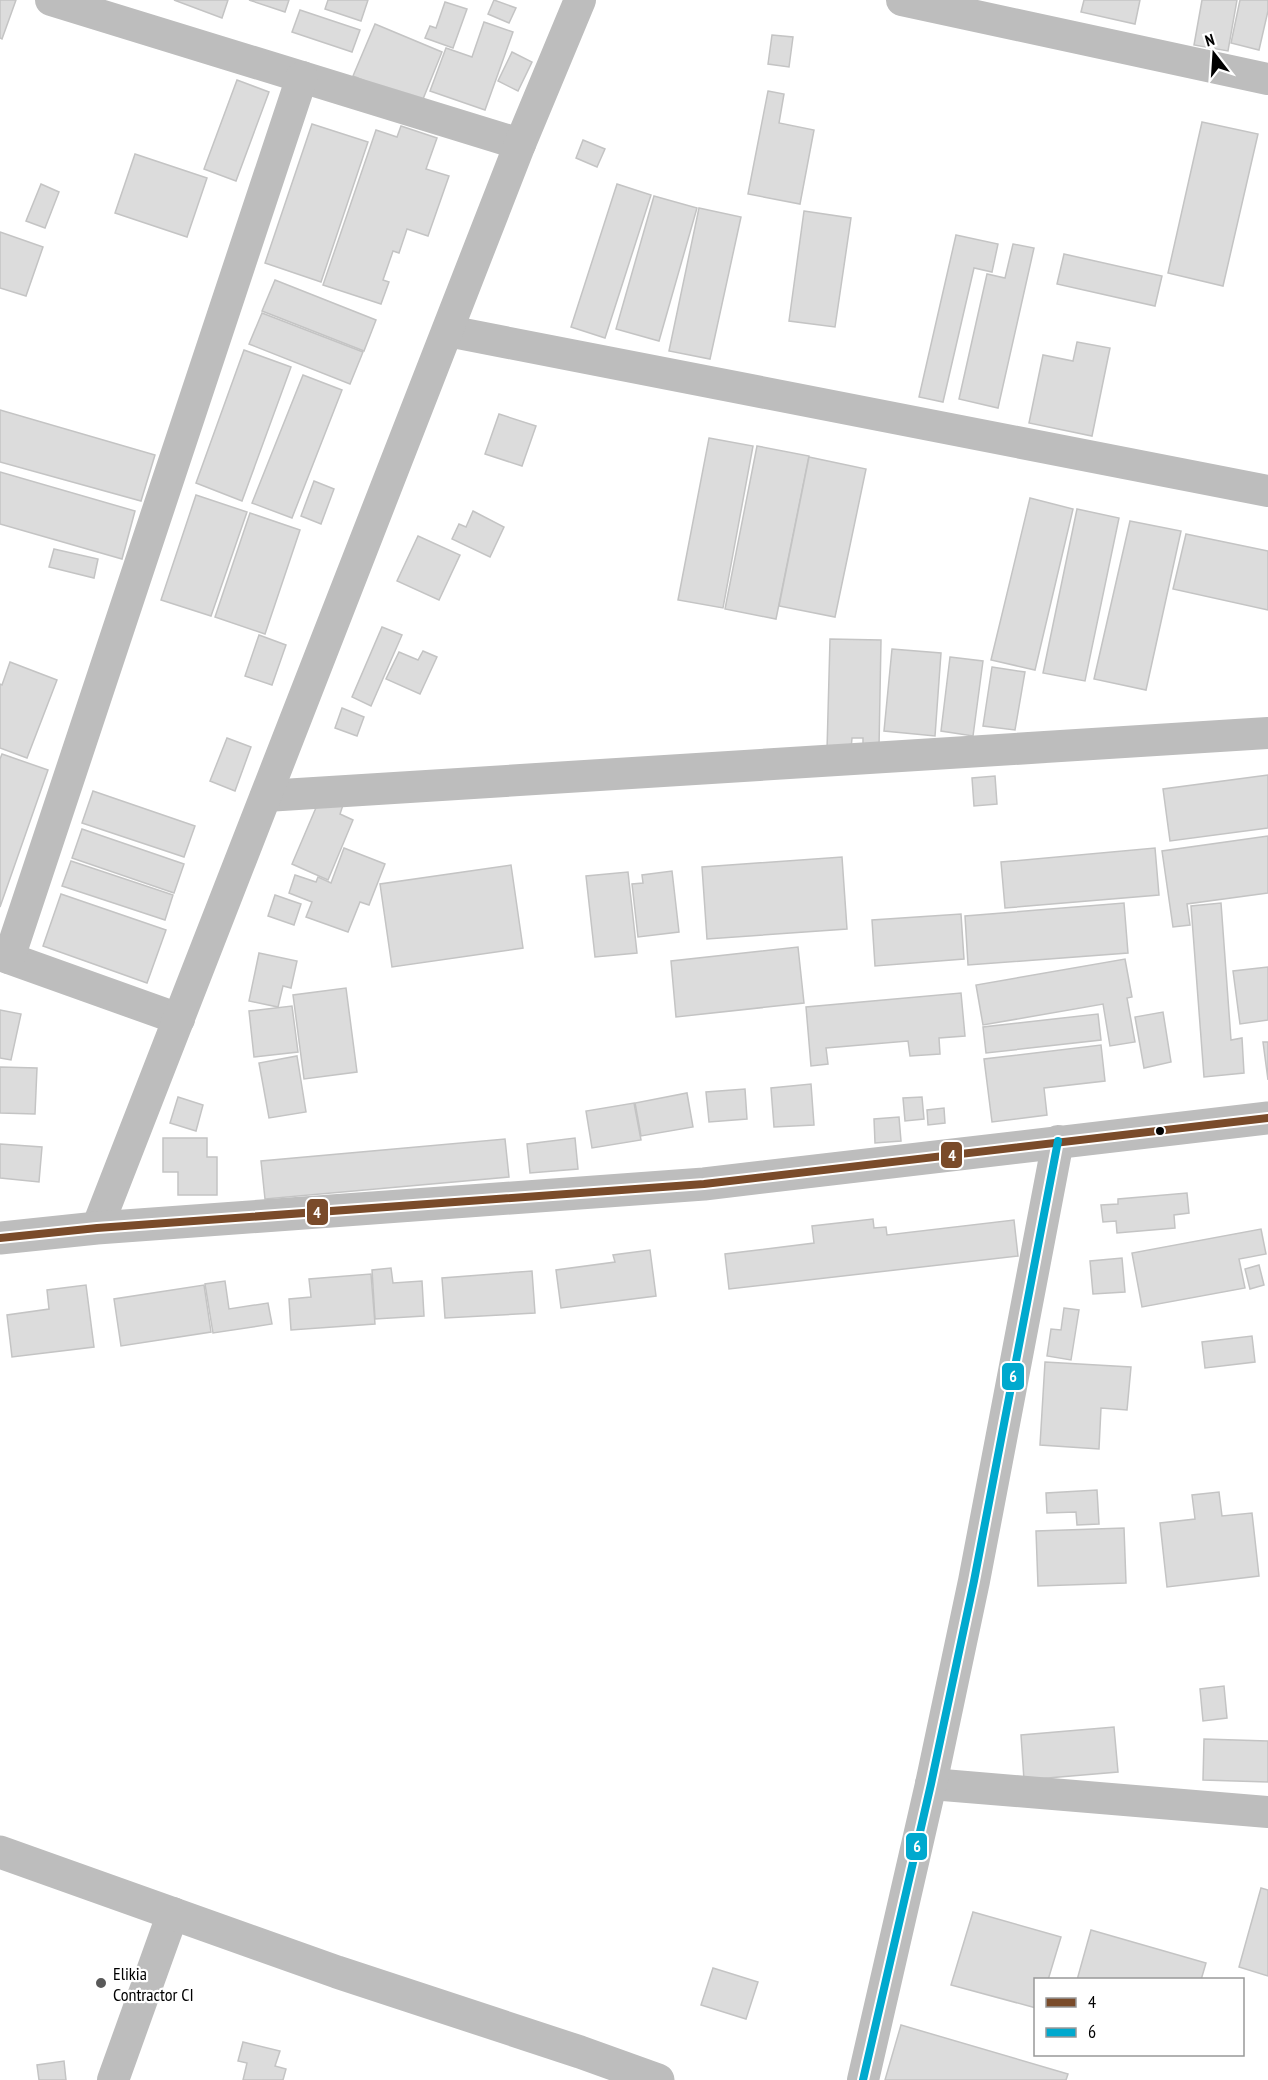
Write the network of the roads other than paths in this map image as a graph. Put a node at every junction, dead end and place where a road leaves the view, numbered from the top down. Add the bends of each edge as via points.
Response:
1 (51, 0) edge
2 (579, 0) edge
3 (902, 0) edge
4 (948, 5) edge
5 (302, 77) junction
6 (1268, 79) edge
7 (520, 144) junction
8 (448, 331) junction
9 (1268, 491) edge
10 (1268, 733) edge
11 (266, 796) junction
12 (5, 957) edge
13 (178, 1019) junction
14 (1268, 1118) edge
15 (1058, 1141) junction
16 (98, 1228) junction
17 (0, 1238) edge
18 (931, 1784) junction
19 (1268, 1812) edge
20 (0, 1852) edge
21 (173, 1913) junction
22 (113, 2080) edge
23 (658, 2080) edge
24 (863, 2080) edge

1 - 5 street
2 - 7 street
3 - 4 street
4 - 6 street
5 - 7 street
5 - 12 street
7 - 8 street
8 - 9 street
8 - 11 street
10 - 11 street
11 - 13 street
12 - 13 street
13 - 16 street
14 - 15 street
15 - 16 street via 704,1184
15 - 18 street
16 - 17 street
18 - 19 street
18 - 24 street
20 - 21 street
21 - 22 street
21 - 23 street

